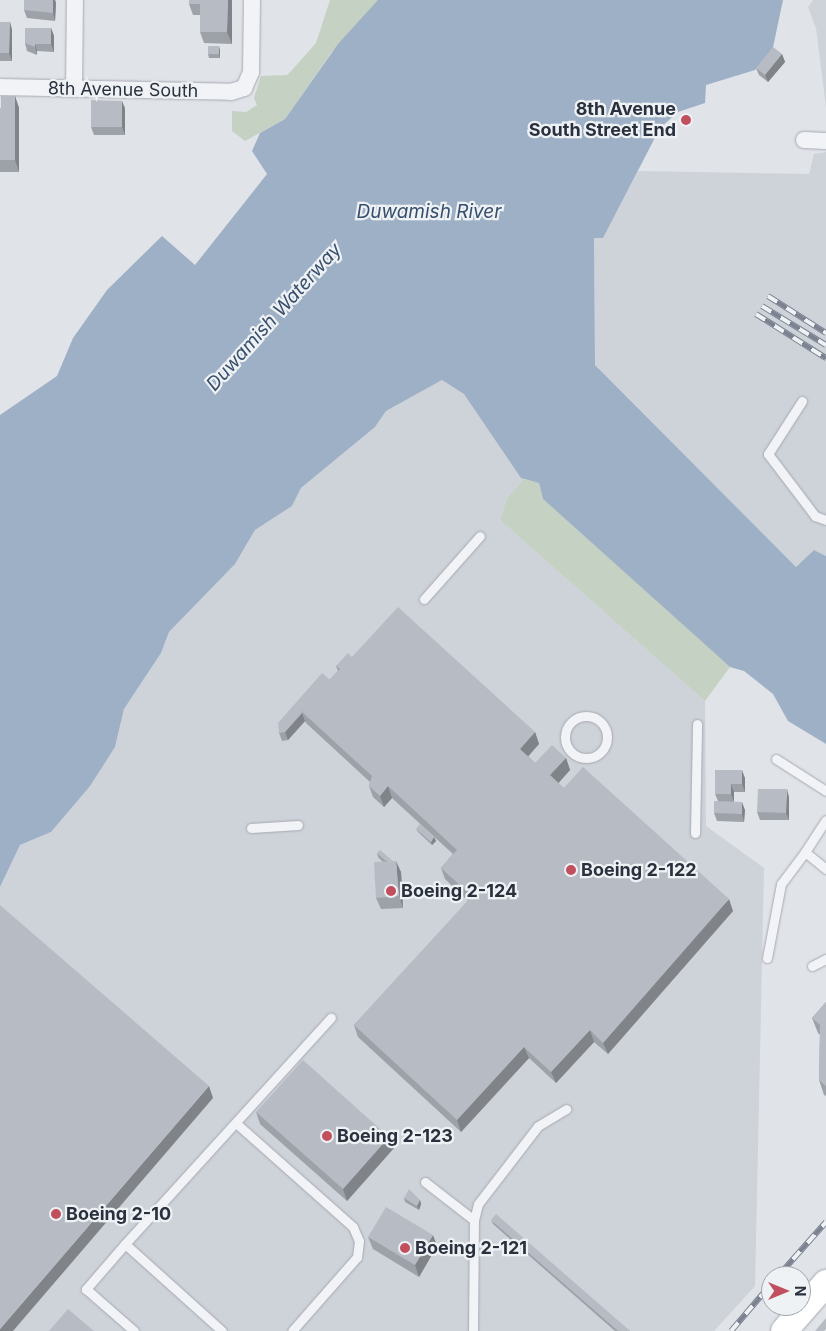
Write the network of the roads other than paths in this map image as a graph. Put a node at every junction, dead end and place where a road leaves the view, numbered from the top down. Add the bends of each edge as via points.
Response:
1 (75, 0) edge
2 (252, 0) edge
3 (0, 87) edge
4 (74, 89) junction
5 (804, 140) dead end
6 (826, 141) edge
7 (802, 401) dead end
8 (826, 520) edge
9 (480, 536) dead end
10 (424, 599) dead end
11 (697, 724) dead end
12 (571, 752) joint
13 (776, 759) dead end
14 (826, 791) edge
15 (826, 820) edge
16 (298, 825) dead end
17 (251, 828) dead end
18 (695, 833) dead end
19 (805, 852) junction
20 (826, 868) edge
21 (767, 958) dead end
22 (826, 959) edge
23 (812, 966) dead end
24 (332, 1018) dead end
25 (566, 1109) dead end
26 (237, 1124) junction
27 (425, 1182) dead end
28 (474, 1220) junction
29 (125, 1244) junction
30 (826, 1284) edge
31 (134, 1331) edge
32 (222, 1331) edge
33 (292, 1331) edge
34 (473, 1331) edge
35 (784, 1331) edge

1 - 4 street
2 - 4 street, 8th Avenue South via 251,72 244,88 231,92
3 - 4 street, 8th Avenue South
5 - 6 street
7 - 8 lane via 768,454 815,516
9 - 10 lane
11 - 18 lane
12 - 12 lane via 584,758 602,750 605,730 597,719 584,716 571,722 565,740
13 - 14 lane
15 - 19 lane
16 - 17 lane
19 - 20 lane
19 - 21 lane via 781,884
22 - 23 lane
24 - 26 lane
25 - 28 lane via 538,1126 478,1204
26 - 29 lane
26 - 33 lane via 353,1227 360,1241 357,1257
27 - 28 lane
28 - 34 lane
29 - 31 lane via 86,1290
29 - 32 lane
30 - 35 main road

